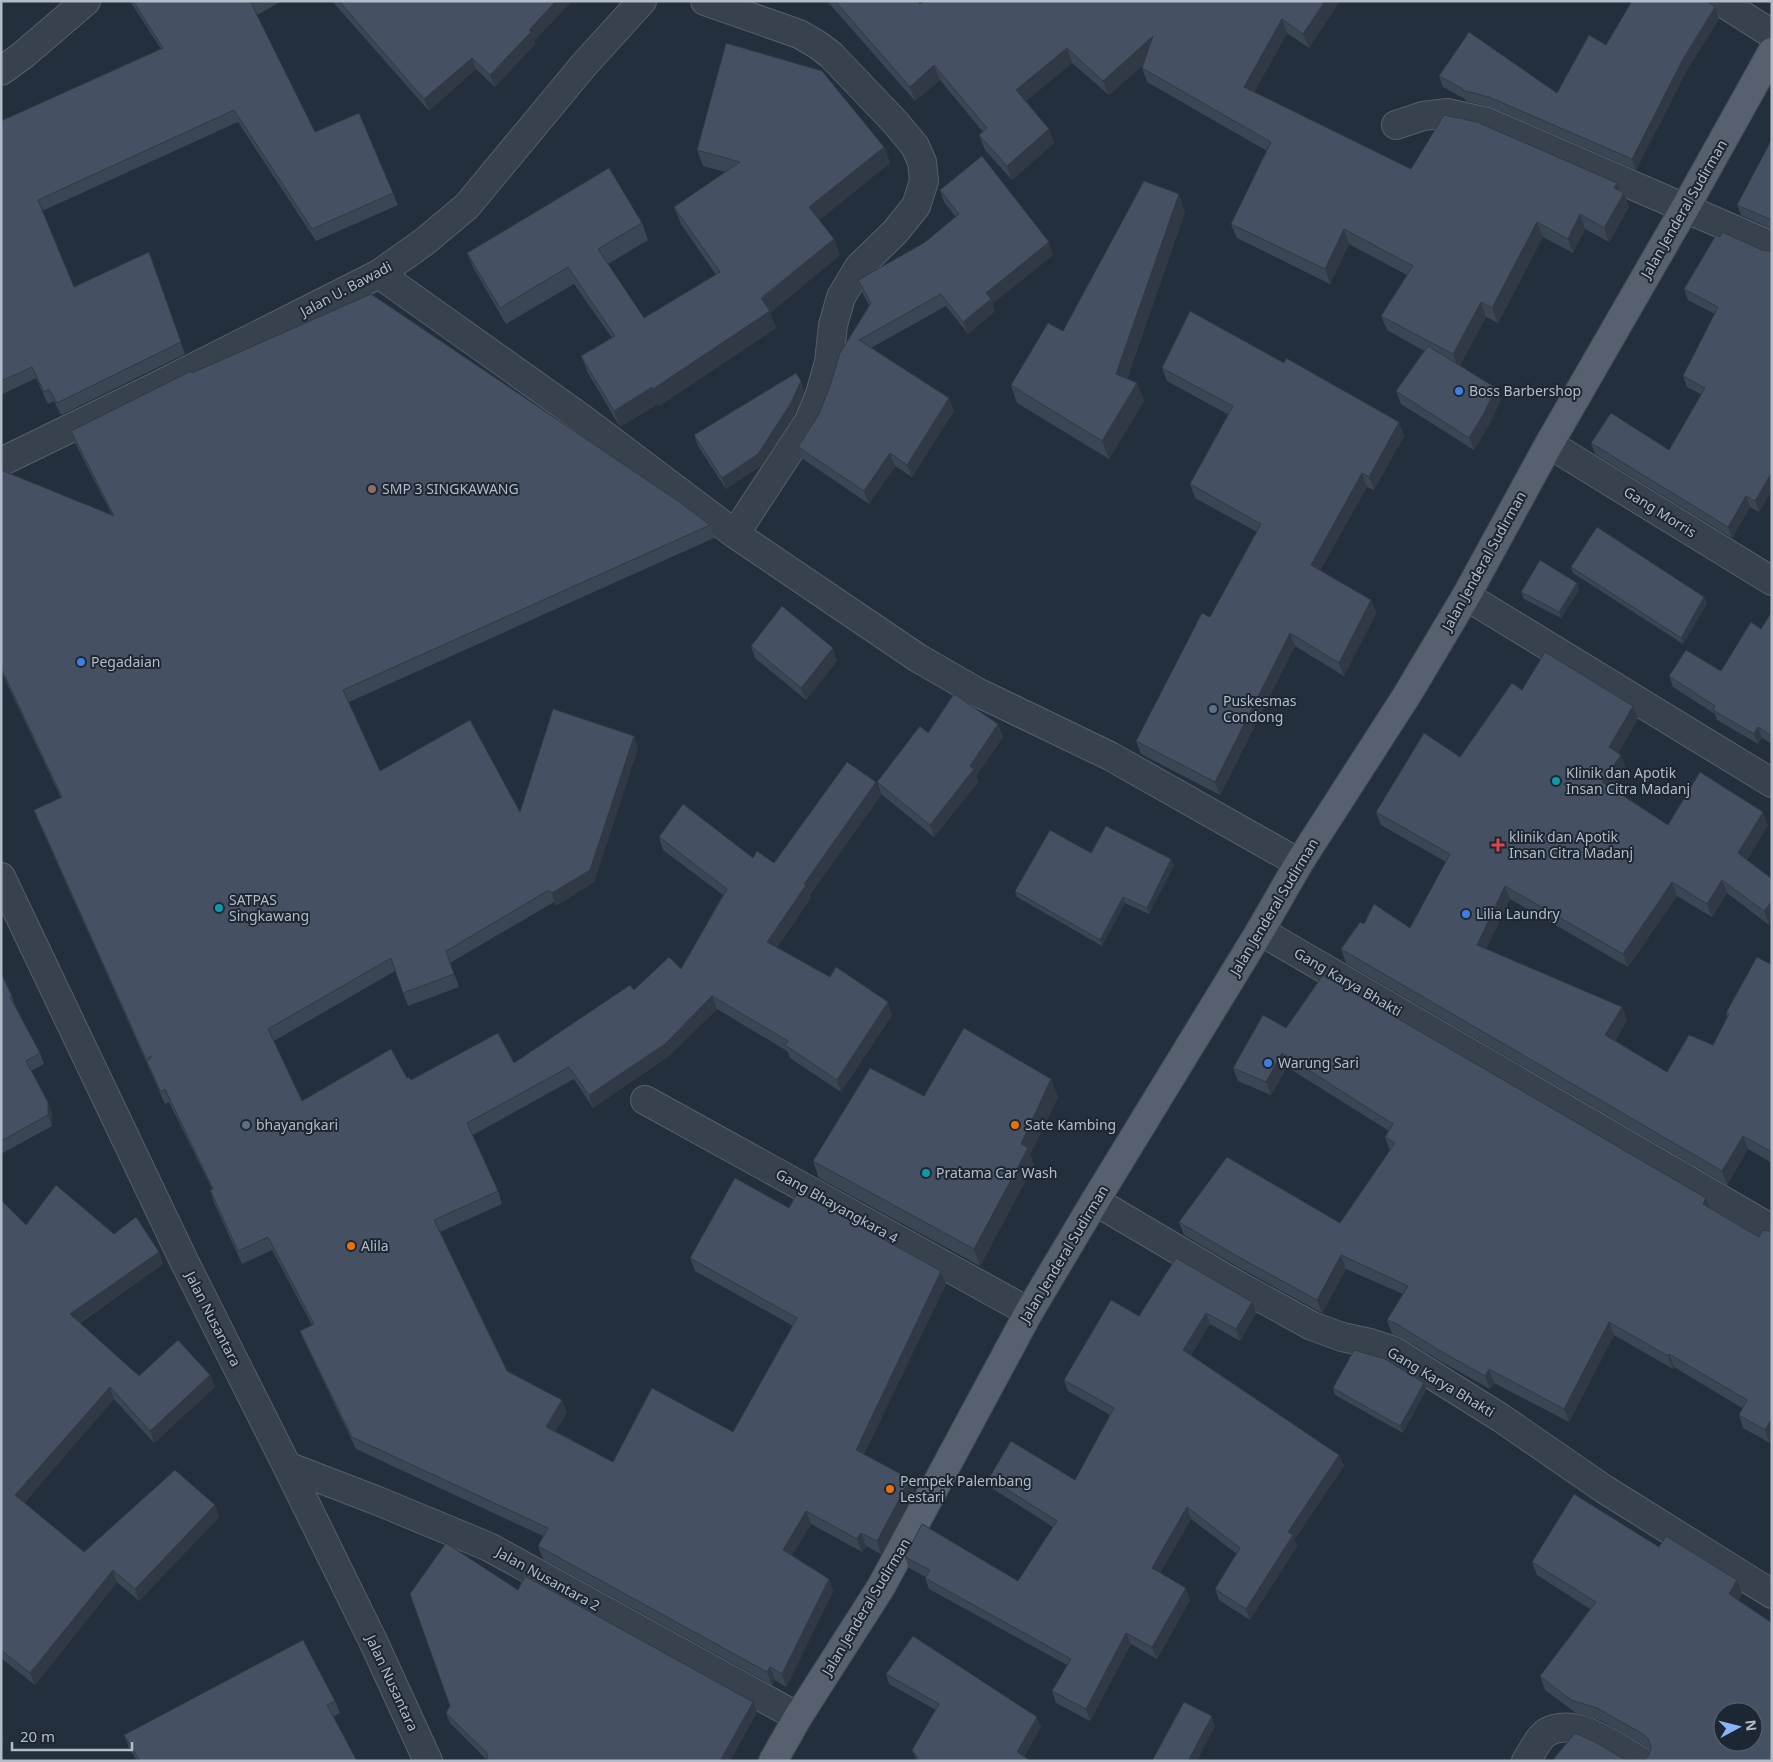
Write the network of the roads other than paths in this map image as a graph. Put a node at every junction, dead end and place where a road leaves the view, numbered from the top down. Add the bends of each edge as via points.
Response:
1 (86, 1) edge
2 (642, 1) edge
3 (705, 1) edge
4 (1720, 1) edge
5 (1772, 34) edge
6 (1772, 52) edge
7 (1, 71) edge
8 (1396, 125) dead end
9 (1685, 208) junction
10 (1772, 246) edge
11 (379, 274) junction
12 (1549, 444) junction
13 (1, 462) edge
14 (735, 534) junction
15 (1772, 581) edge
16 (1466, 596) junction
17 (1772, 783) edge
18 (1299, 863) junction
19 (1, 877) edge
20 (1260, 931) junction
21 (645, 1100) dead end
22 (1095, 1201) junction
23 (1772, 1229) edge
24 (1029, 1312) junction
25 (287, 1466) junction
26 (1772, 1594) edge
27 (798, 1717) junction
28 (428, 1761) edge
29 (773, 1761) edge
30 (1526, 1761) edge
31 (1640, 1761) edge

1 - 7 street
2 - 11 street, Jalan U. Bawadi via 582,66 467,206
3 - 14 street via 798,34 831,55 915,146 922,162 924,181 916,206 859,267 841,298 833,325 829,362 809,421
4 - 5 street
6 - 9 main road, Jalan Jenderal Sudirman
8 - 9 street via 1423,116 1447,113 1487,122
9 - 10 street
9 - 12 main road, Jalan Jenderal Sudirman
11 - 13 street, Jalan U. Bawadi
11 - 14 street via 580,417
12 - 15 street, Gang Morris
12 - 16 main road, Jalan Jenderal Sudirman
14 - 18 street via 977,692 1110,756
16 - 17 street
16 - 18 main road, Jalan Jenderal Sudirman
18 - 20 main road, Jalan Jenderal Sudirman
19 - 25 street, Jalan Nusantara via 184,1261
20 - 22 main road, Jalan Jenderal Sudirman
20 - 23 street, Gang Karya Bhakti
21 - 24 street, Gang Bhayangkara 4
22 - 24 main road, Jalan Jenderal Sudirman
22 - 26 street, Gang Karya Bhakti via 1312,1326 1394,1351 1501,1418 1604,1489
24 - 27 main road, Jalan Jenderal Sudirman via 881,1587
25 - 27 street, Jalan Nusantara 2 via 489,1547
25 - 28 street, Jalan Nusantara
27 - 29 main road, Jalan Jenderal Sudirman
30 - 31 street via 1546,1733 1561,1727 1584,1730

